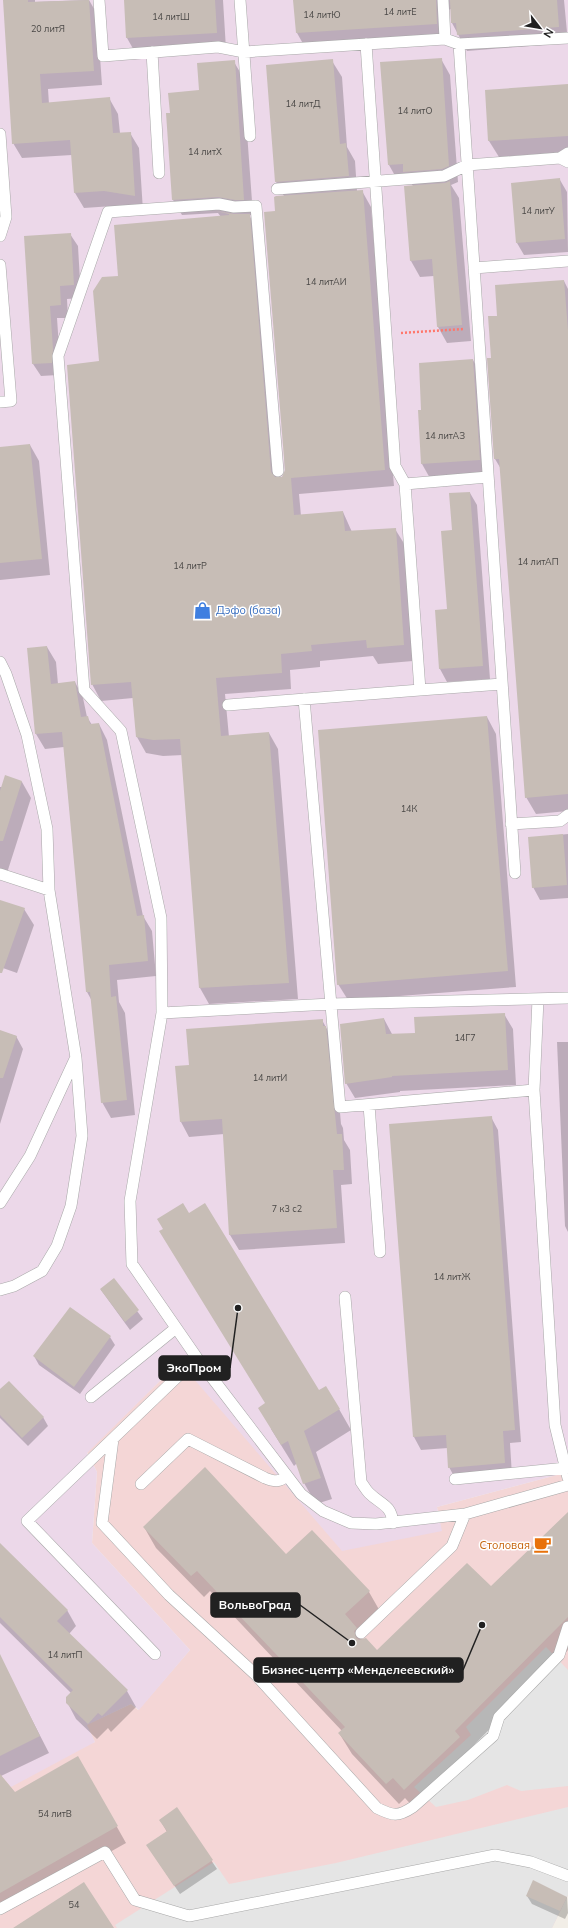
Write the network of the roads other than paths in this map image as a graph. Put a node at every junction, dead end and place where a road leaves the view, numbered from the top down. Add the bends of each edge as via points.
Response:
1 (99, 0) edge
2 (240, 0) edge
3 (443, 0) edge
4 (568, 38) edge
5 (445, 40) junction
6 (366, 44) junction
7 (459, 44) junction
8 (152, 52) junction
9 (244, 52) junction
10 (0, 134) edge
11 (250, 136) dead end
12 (565, 158) edge
13 (467, 165) junction
14 (159, 173) dead end
15 (375, 182) junction
16 (278, 190) dead end
17 (0, 236) edge
18 (568, 261) edge
19 (0, 265) edge
20 (474, 268) junction
21 (0, 402) edge
22 (278, 471) dead end
23 (488, 477) junction
24 (404, 484) junction
25 (0, 662) edge
26 (502, 684) junction
27 (420, 690) junction
28 (304, 699) junction
29 (228, 705) dead end
30 (568, 815) edge
31 (511, 824) junction
32 (0, 874) edge
33 (515, 874) dead end
34 (49, 890) junction
35 (568, 998) edge
36 (538, 999) junction
37 (331, 1004) junction
38 (162, 1013) junction
39 (76, 1058) junction
40 (534, 1090) junction
41 (369, 1105) junction
42 (0, 1203) edge
43 (380, 1252) dead end
44 (0, 1290) edge
45 (345, 1297) dead end
46 (176, 1328) junction
47 (196, 1358) junction
48 (91, 1397) dead end
49 (113, 1439) junction
50 (567, 1473) edge
51 (287, 1476) junction
52 (455, 1479) dead end
53 (141, 1484) dead end
54 (568, 1486) edge
55 (465, 1514) junction
56 (394, 1523) junction
57 (568, 1627) edge
58 (361, 1633) dead end
59 (155, 1654) dead end
60 (568, 1876) edge
61 (0, 1909) edge

1 - 8 lane via 103,56
2 - 9 lane
3 - 5 lane
4 - 7 lane
5 - 6 lane
5 - 7 lane
6 - 9 lane
6 - 15 lane
7 - 13 lane
8 - 9 lane via 218,47
8 - 14 lane
9 - 11 lane
10 - 17 lane via 6,217
12 - 13 lane
13 - 15 lane via 444,176
13 - 20 lane
15 - 16 lane
15 - 24 lane via 395,466
18 - 20 lane
19 - 21 lane via 11,401
20 - 23 lane
22 - 38 lane via 256,206 234,207 219,204 108,212 58,356 84,690 121,731 160,918
23 - 24 lane
23 - 26 lane
24 - 27 lane
25 - 34 lane via 27,735 46,829
26 - 27 lane
26 - 31 lane
27 - 28 lane
28 - 29 lane
28 - 37 lane
30 - 31 lane via 560,821
31 - 33 lane
32 - 34 lane
34 - 39 lane
35 - 36 lane
36 - 37 lane
36 - 40 lane
37 - 38 lane
37 - 41 lane via 340,1107
38 - 46 lane via 130,1201 132,1264
39 - 42 lane via 30,1156
39 - 44 lane via 82,1136 71,1206 57,1246 42,1271 14,1286
40 - 41 lane
40 - 50 lane via 555,1425
41 - 43 lane
45 - 56 lane via 361,1482 369,1493 387,1506
46 - 47 lane
46 - 48 lane
47 - 49 lane
47 - 51 lane
49 - 57 lane via 102,1523 169,1595 256,1674 377,1808 390,1814 402,1814 413,1807 493,1736 499,1716 559,1655
49 - 59 lane via 26,1521
50 - 52 lane
51 - 53 lane via 280,1481 273,1481 188,1439
51 - 56 lane via 301,1494 323,1512 351,1523
54 - 55 lane
55 - 56 lane
55 - 58 lane via 452,1546
60 - 61 lane via 531,1862 495,1855 189,1916 135,1900 105,1852

